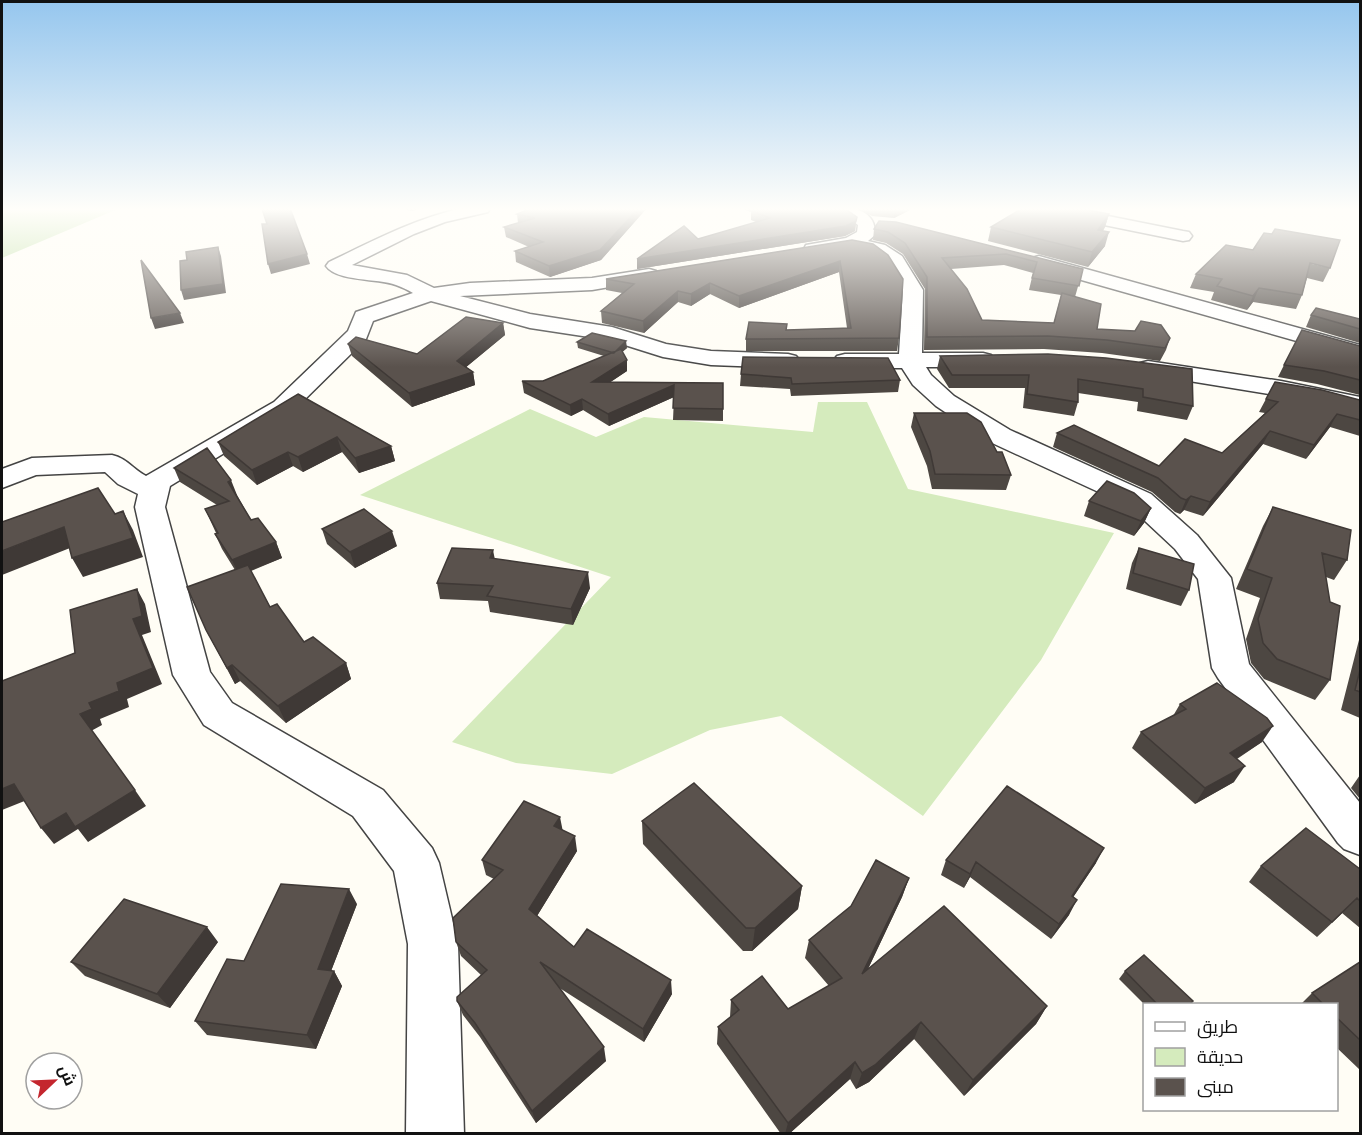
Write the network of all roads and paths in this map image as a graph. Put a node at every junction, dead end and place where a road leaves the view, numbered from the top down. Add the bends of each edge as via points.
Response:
1 (346, 261) edge
2 (896, 261) edge
3 (1036, 261) edge
4 (672, 272) edge
5 (431, 294) junction
6 (1360, 352) edge
7 (1000, 360) edge
8 (804, 361) edge
9 (827, 361) edge
10 (910, 361) junction
11 (1124, 365) edge
12 (1360, 405) edge
13 (2, 479) edge
14 (153, 490) junction
15 (1360, 835) edge
16 (435, 1134) edge

1 - 5 street via 336,266 400,279
2 - 10 street via 913,290
3 - 6 street
4 - 5 street via 592,284
5 - 8 street via 530,321 612,334 663,350 711,358
5 - 14 street via 364,317 358,334 283,407 156,482
7 - 10 street
9 - 10 street
10 - 15 street via 922,380 1000,436 1140,500 1186,542 1214,578 1231,668
11 - 12 street via 1235,380
13 - 14 street via 32,467 112,463 128,478
14 - 16 street via 150,507 192,675 218,714 368,803 416,863 433,944

